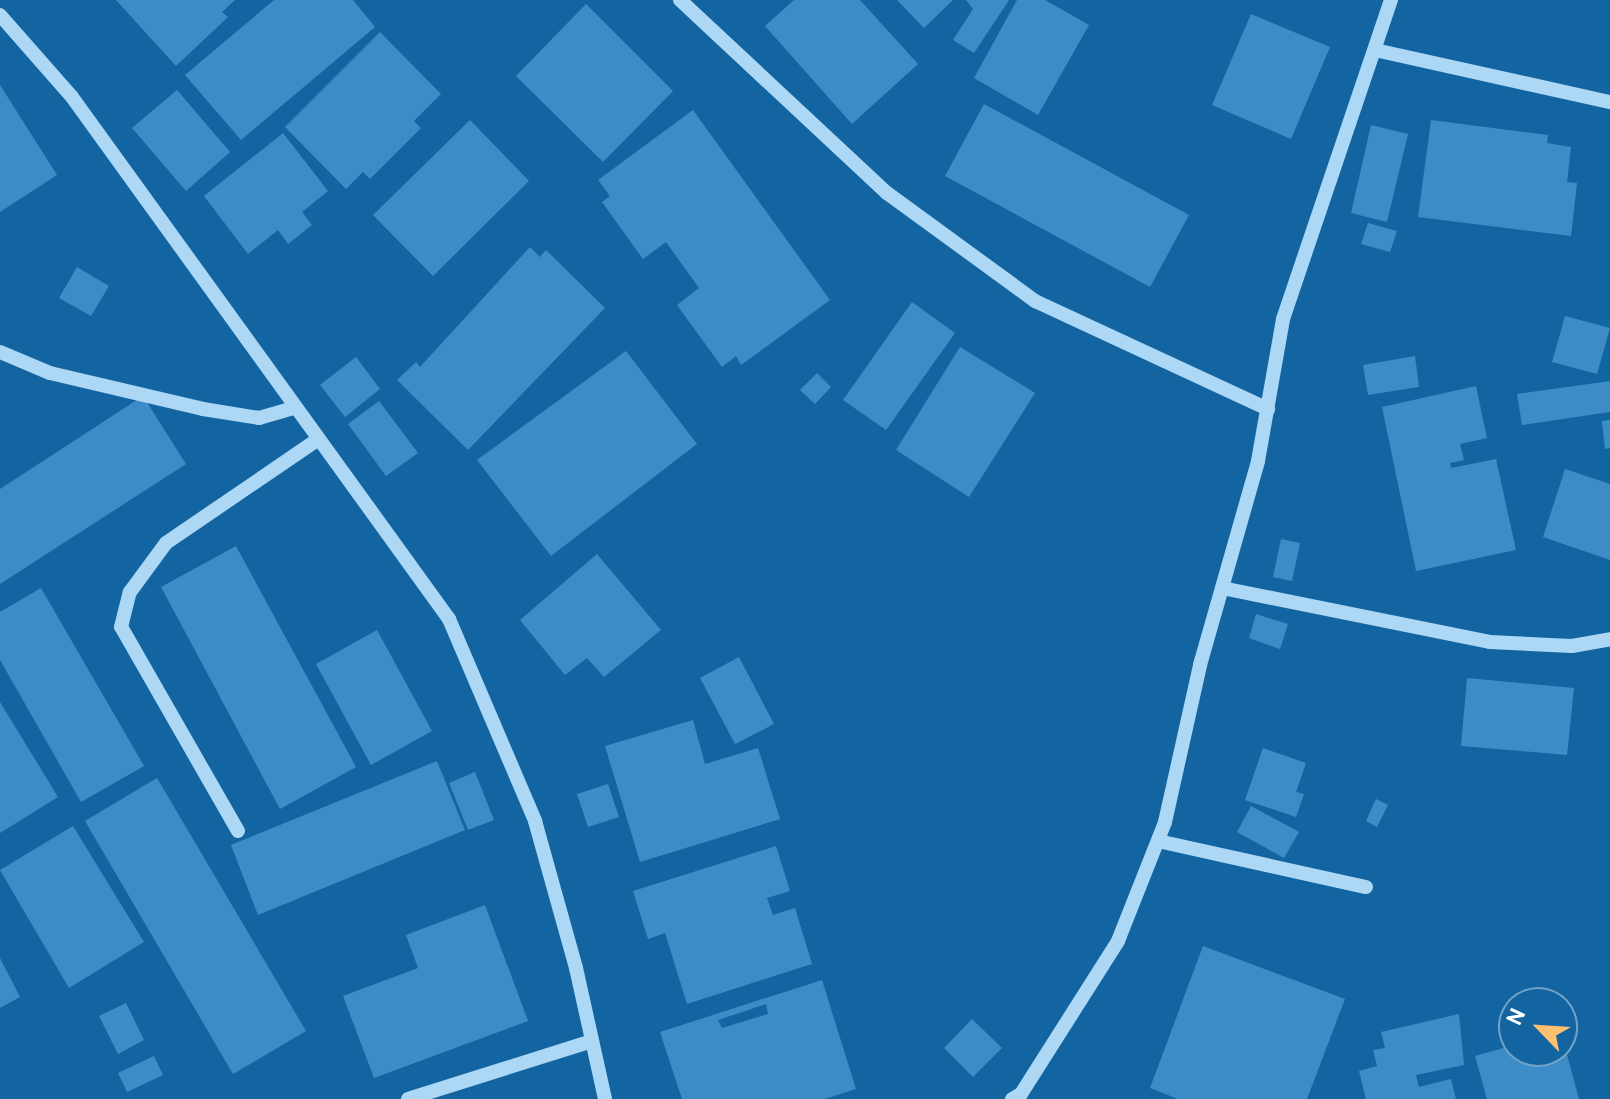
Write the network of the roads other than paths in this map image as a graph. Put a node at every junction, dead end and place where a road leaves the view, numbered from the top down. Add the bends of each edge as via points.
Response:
1 (680, 0) edge
2 (1391, 0) edge
3 (0, 15) edge
4 (1375, 50) junction
5 (1610, 102) edge
6 (0, 352) edge
7 (293, 408) junction
8 (1268, 409) junction
9 (317, 440) junction
10 (1222, 588) junction
11 (1610, 639) edge
12 (238, 831) dead end
13 (1158, 841) junction
14 (1366, 887) dead end
15 (592, 1041) junction
16 (408, 1099) edge
17 (605, 1099) edge
18 (1012, 1099) edge

1 - 8 street via 887,193 1035,301
2 - 4 street
3 - 7 street via 72,97
4 - 5 street
4 - 8 street via 1283,319
6 - 7 street via 50,373 203,409 259,418
7 - 9 street
8 - 10 street
9 - 12 street via 166,543 130,592 121,627
9 - 15 street via 449,619 535,821
10 - 11 street via 1490,642 1572,646
10 - 13 street
13 - 14 street
13 - 18 street via 1118,941 1021,1094
15 - 16 street
15 - 17 street

